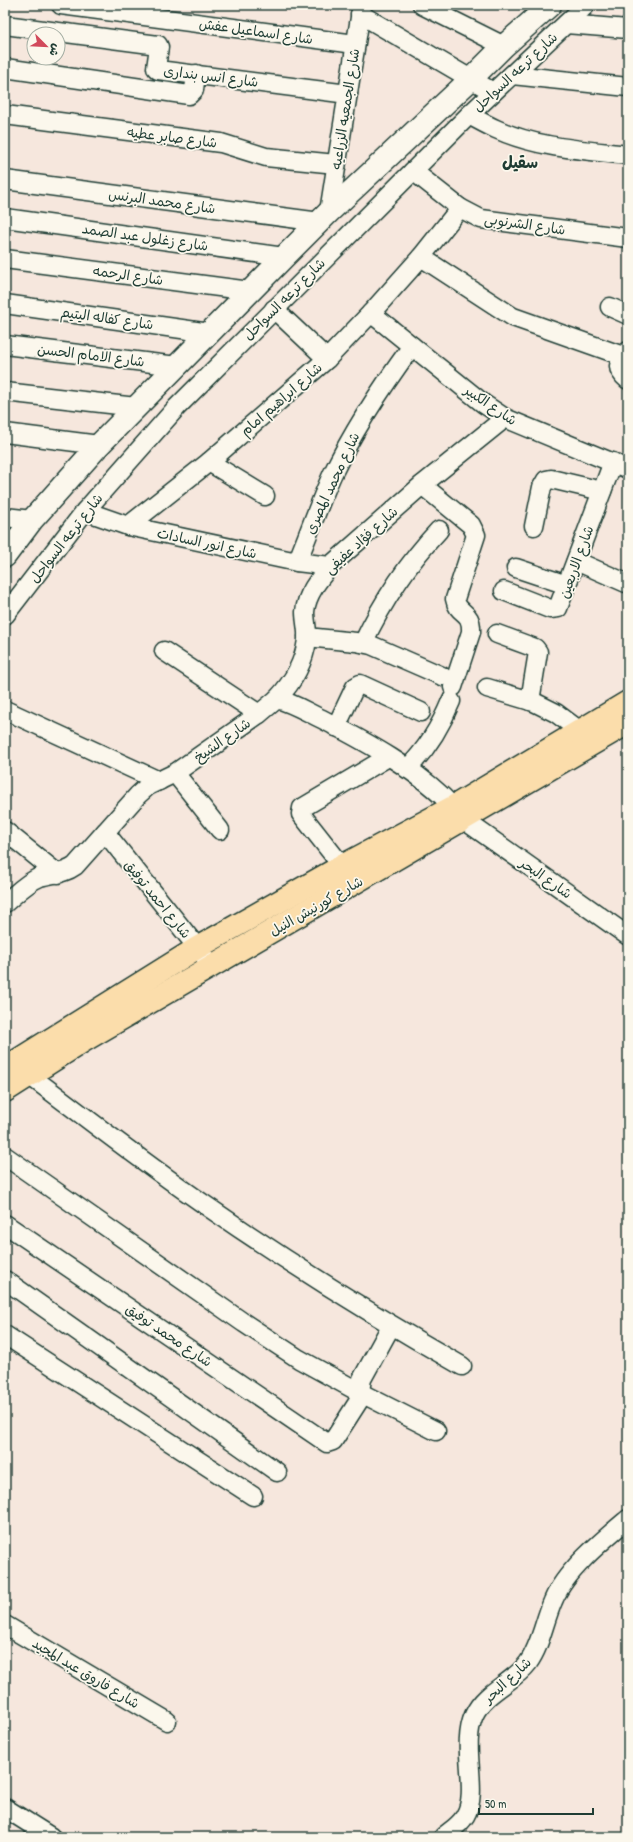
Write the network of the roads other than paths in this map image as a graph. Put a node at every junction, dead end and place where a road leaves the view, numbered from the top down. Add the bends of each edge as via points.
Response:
1 (61, 5) edge
2 (422, 5) edge
3 (550, 5) edge
4 (586, 5) edge
5 (361, 10) edge
6 (566, 24) junction
7 (5, 25) edge
8 (628, 29) edge
9 (355, 44) junction
10 (504, 46) junction
11 (5, 68) edge
12 (196, 74) junction
13 (512, 75) junction
14 (471, 79) junction
15 (628, 87) edge
16 (493, 92) junction
17 (348, 94) junction
18 (5, 115) edge
19 (469, 115) junction
20 (628, 155) edge
21 (336, 164) junction
22 (413, 171) junction
23 (5, 180) edge
24 (460, 208) junction
25 (324, 217) junction
26 (5, 218) edge
27 (628, 238) edge
28 (284, 257) junction
29 (421, 257) junction
30 (5, 259) edge
31 (250, 291) junction
32 (5, 304) edge
33 (610, 307) dead end
34 (274, 310) junction
35 (371, 313) junction
36 (628, 315) edge
37 (210, 333) junction
38 (5, 345) edge
39 (412, 346) junction
40 (626, 354) edge
41 (327, 359) junction
42 (177, 366) junction
43 (628, 380) edge
44 (5, 392) edge
45 (136, 407) junction
46 (505, 418) junction
47 (5, 433) edge
48 (99, 445) junction
49 (209, 462) junction
50 (620, 465) edge
51 (422, 485) junction
52 (602, 492) junction
53 (265, 496) dead end
54 (86, 512) junction
55 (5, 517) edge
56 (32, 520) junction
57 (128, 526) junction
58 (534, 526) dead end
59 (439, 530) dead end
60 (5, 556) edge
61 (576, 561) junction
62 (297, 562) junction
63 (330, 566) junction
64 (516, 568) dead end
65 (626, 583) dead end
66 (567, 585) junction
67 (504, 591) dead end
68 (5, 615) edge
69 (497, 634) dead end
70 (307, 637) junction
71 (363, 643) junction
72 (164, 651) dead end
73 (449, 688) junction
74 (487, 688) dead end
75 (277, 699) junction
76 (530, 701) junction
77 (628, 702) edge
78 (5, 710) edge
79 (421, 712) dead end
80 (259, 714) junction
81 (628, 723) edge
82 (336, 727) junction
83 (580, 731) junction
84 (388, 757) junction
85 (407, 769) junction
86 (176, 773) junction
87 (159, 781) junction
88 (458, 813) junction
89 (220, 830) dead end
90 (5, 831) edge
91 (105, 832) junction
92 (342, 866) junction
93 (58, 874) junction
94 (5, 903) edge
95 (628, 936) edge
96 (197, 948) junction
97 (212, 966) junction
98 (5, 1068) edge
99 (29, 1075) junction
100 (5, 1091) edge
101 (5, 1156) edge
102 (5, 1224) edge
103 (5, 1280) edge
104 (391, 1326) junction
105 (5, 1335) edge
106 (462, 1366) dead end
107 (359, 1392) junction
108 (436, 1431) dead end
109 (277, 1472) dead end
110 (253, 1496) dead end
111 (628, 1519) edge
112 (5, 1625) edge
113 (167, 1721) dead end
114 (5, 1808) edge
115 (51, 1837) edge
116 (443, 1837) edge

1 - 9 street, شارع اسماعيل عفش
2 - 10 street
3 - 10 main road, شارع ترعه السواحل
4 - 6 street, شارع ترعه السواحل
5 - 9 street, شارع الجمعيه الزراعيه
5 - 14 street
6 - 8 street
6 - 13 street, شارع ترعه السواحل
7 - 12 street, شارع انس بندارى via 158,44 157,69
9 - 17 street, شارع الجمعيه الزراعيه
10 - 14 main road, شارع ترعه السواحل
11 - 12 street via 188,95 194,90
12 - 17 street, شارع انس بندارى
13 - 15 street
13 - 16 street, شارع ترعه السواحل
14 - 16 street
14 - 25 main road, شارع ترعه السواحل
16 - 19 street, شارع ترعه السواحل
17 - 21 street, شارع الجمعيه الزراعيه
18 - 21 street, شارع صابر عطيه via 221,143 266,157
19 - 20 street via 496,130 524,139 552,146
19 - 22 street, شارع ترعه السواحل
21 - 25 street, شارع الجمعيه الزراعيه
22 - 24 street, شارع الشرنوبى
22 - 34 street, شارع ترعه السواحل
23 - 25 street, شارع محمد البرنس
24 - 27 street, شارع الشرنوبى via 487,220
24 - 29 street, شارع ابراهيم امام
25 - 28 main road, شارع ترعه السواحل
26 - 28 street, شارع زغلول عبد الصمد
28 - 31 main road, شارع ترعه السواحل
29 - 35 street, شارع ابراهيم امام
29 - 40 street via 513,316
30 - 31 street, شارع الرحمه
31 - 37 main road, شارع ترعه السواحل
32 - 37 street, شارع كفاله اليتيم
33 - 36 street
34 - 41 street
34 - 54 street, شارع ترعه السواحل via 177,408
35 - 39 street, شارع الكبير
35 - 41 street, شارع ابراهيم امام
37 - 42 main road, شارع ترعه السواحل
38 - 42 street, شارع الامام الحسن
39 - 46 street, شارع الكبير
39 - 62 street, شارع محمد المصرى via 382,387 332,475
40 - 43 street via 618,366 620,373
41 - 49 street, شارع ابراهيم امام
42 - 45 main road, شارع ترعه السواحل
44 - 45 street
45 - 48 main road, شارع ترعه السواحل
46 - 50 street, شارع الكبير
46 - 51 street, شارع فؤاد عفيفى
47 - 48 street
48 - 56 main road, شارع ترعه السواحل
49 - 53 street
49 - 57 street, شارع ابراهيم امام
50 - 52 street, شارع الاربعين
51 - 63 street, شارع فؤاد عفيفى
51 - 73 street via 471,525 476,535 455,599 459,609 468,615 472,624 471,632
52 - 58 street via 551,479 546,480 542,487
52 - 61 street, شارع الاربعين
54 - 57 street, شارع انور السادات
54 - 68 street, شارع ترعه السواحل
55 - 56 street
56 - 60 main road, شارع ترعه السواحل
57 - 62 street, شارع انور السادات
59 - 71 street via 403,572 374,618
61 - 65 street
61 - 66 street, شارع الاربعين
62 - 63 street, شارع انور السادات
63 - 70 street, شارع فؤاد عفيفى via 321,576 309,598 305,611
64 - 66 street
66 - 67 street, شارع الاربعين via 560,604 554,610
69 - 76 street via 535,648 538,652
70 - 71 street
70 - 75 street, شارع فؤاد عفيفى via 296,675
71 - 73 street via 378,648
72 - 80 street
73 - 85 street via 443,720 421,755
74 - 76 street
75 - 80 street, شارع الشيخ
75 - 82 street via 288,702
76 - 83 street via 556,713
77 - 83 main road, شارع كورنيش النيل
78 - 87 street
79 - 82 street via 360,684 355,687
80 - 86 street, شارع الشيخ
81 - 88 main road, شارع كورنيش النيل
82 - 84 street
83 - 88 main road, شارع كورنيش النيل
84 - 85 street
84 - 92 street via 302,808 301,814
85 - 88 street via 433,787
86 - 87 street, شارع الشيخ
86 - 89 street
87 - 91 street, شارع الشيخ via 138,795
88 - 92 main road, شارع كورنيش النيل
88 - 95 street, شارع البحر
88 - 97 main road, شارع كورنيش النيل
90 - 93 street
91 - 93 street, شارع الشيخ via 75,866
91 - 96 street, شارع احمد توفيق
92 - 96 main road, شارع كورنيش النيل
93 - 94 street, شارع الشيخ via 30,882
96 - 97 street, شارع احمد توفيق
96 - 98 main road, شارع كورنيش النيل
97 - 99 main road, شارع كورنيش النيل
99 - 100 main road, شارع كورنيش النيل
99 - 104 street via 210,1209
101 - 107 street via 244,1323 299,1359
102 - 107 street, شارع محمد توفيق via 325,1442 333,1441 358,1402
103 - 109 street
104 - 106 street
104 - 107 street via 362,1379
105 - 110 street
107 - 108 street
111 - 116 street, شارع البحر via 572,1571 562,1585 553,1600 538,1644 527,1664 482,1701 469,1729 469,1809 464,1818
112 - 113 street, شارع فاروق عبد المجيد
114 - 115 street

